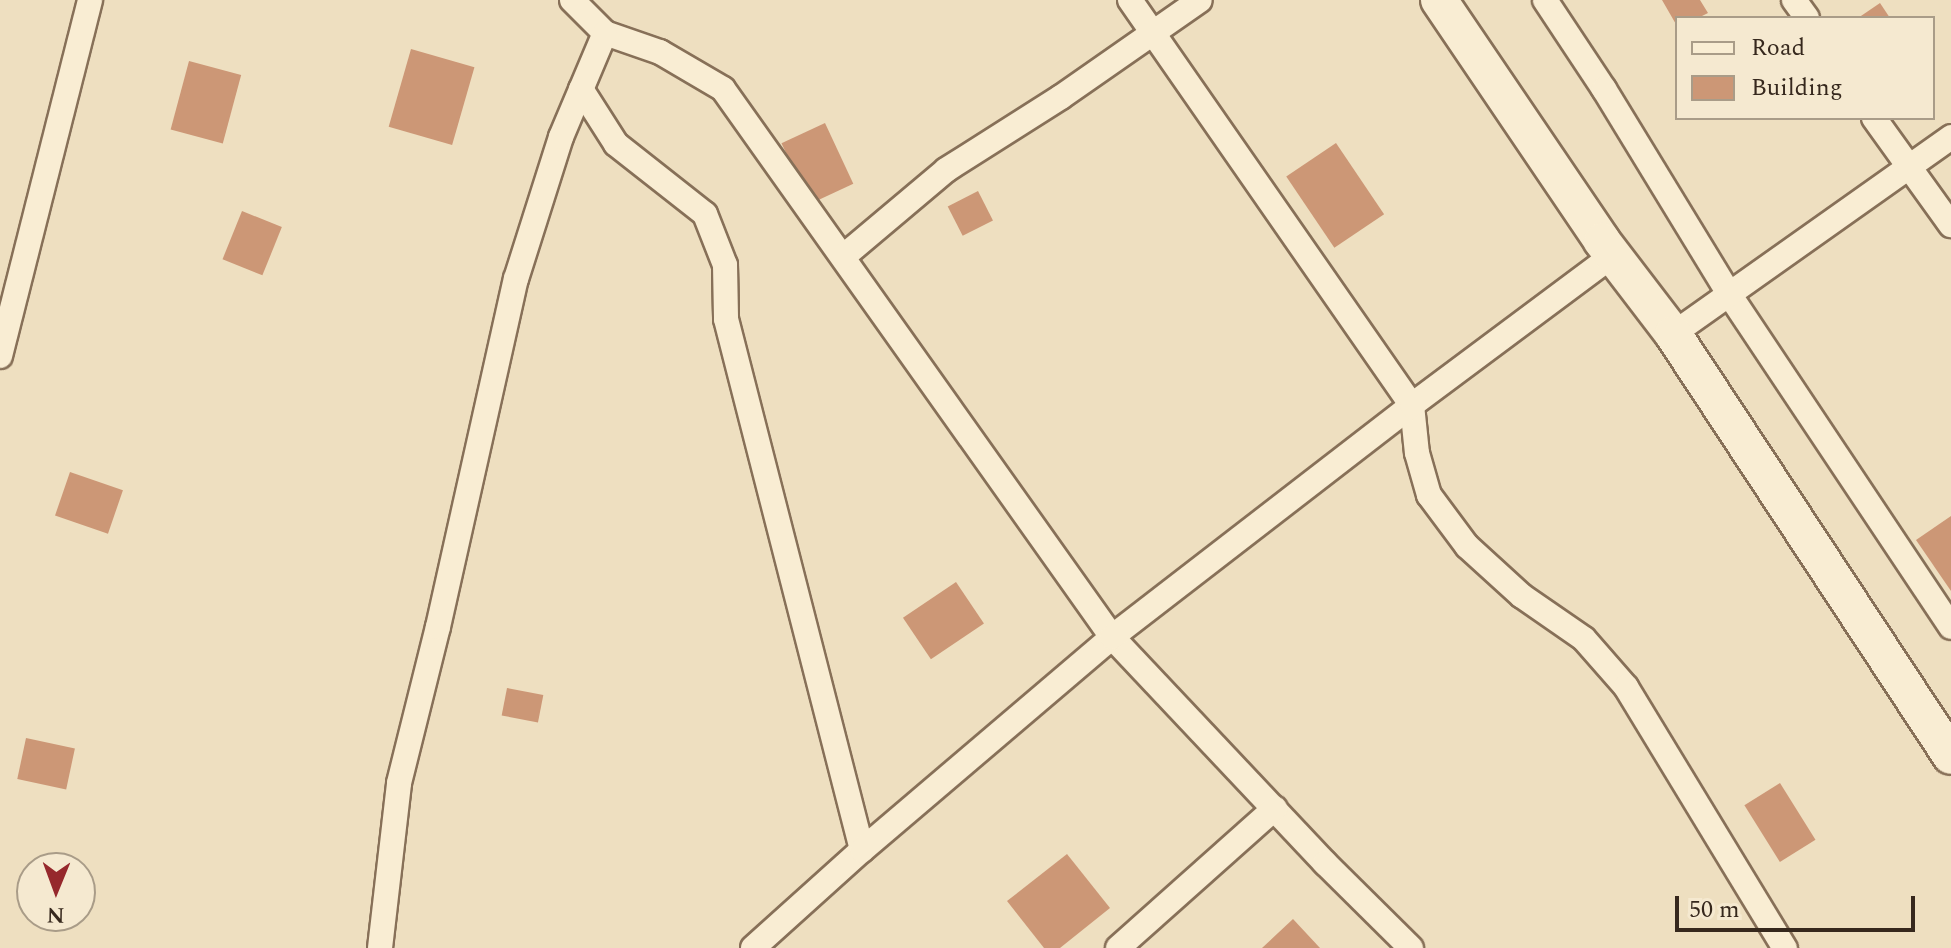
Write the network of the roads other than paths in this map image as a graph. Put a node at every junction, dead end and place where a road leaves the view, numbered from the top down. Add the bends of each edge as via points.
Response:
1 (90, 0) edge
2 (572, 0) edge
3 (1130, 0) edge
4 (1200, 0) edge
5 (1439, 0) edge
6 (1545, 0) edge
7 (605, 33) junction
8 (1153, 35) junction
9 (581, 89) junction
10 (1875, 120) edge
11 (1951, 137) edge
12 (1907, 168) junction
13 (1951, 225) edge
14 (844, 256) junction
15 (1612, 256) junction
16 (1729, 294) junction
17 (1673, 334) junction
18 (0, 356) edge
19 (1412, 405) junction
20 (1951, 627) edge
21 (1112, 637) junction
22 (1951, 756) edge
23 (1275, 808) junction
24 (862, 850) junction
25 (1780, 943) edge
26 (380, 948) edge
27 (753, 948) edge
28 (1118, 948) edge
29 (1411, 948) edge

1 - 18 street
2 - 7 street
3 - 8 street
4 - 8 street
5 - 15 street
6 - 16 street
7 - 9 street
7 - 14 street via 660,52 723,89
8 - 14 street via 946,170
8 - 19 street
9 - 24 street via 616,144 705,214 725,265 726,319
9 - 26 street via 516,279 399,783
10 - 12 street
11 - 12 street
12 - 13 street
12 - 16 street
14 - 21 street
15 - 17 street
15 - 19 street
16 - 17 street
16 - 20 street
17 - 22 street
19 - 21 street
19 - 25 street via 1429,495 1467,546 1522,596 1584,639 1626,687
21 - 23 street
21 - 24 street
23 - 28 street
23 - 29 street
24 - 27 street

